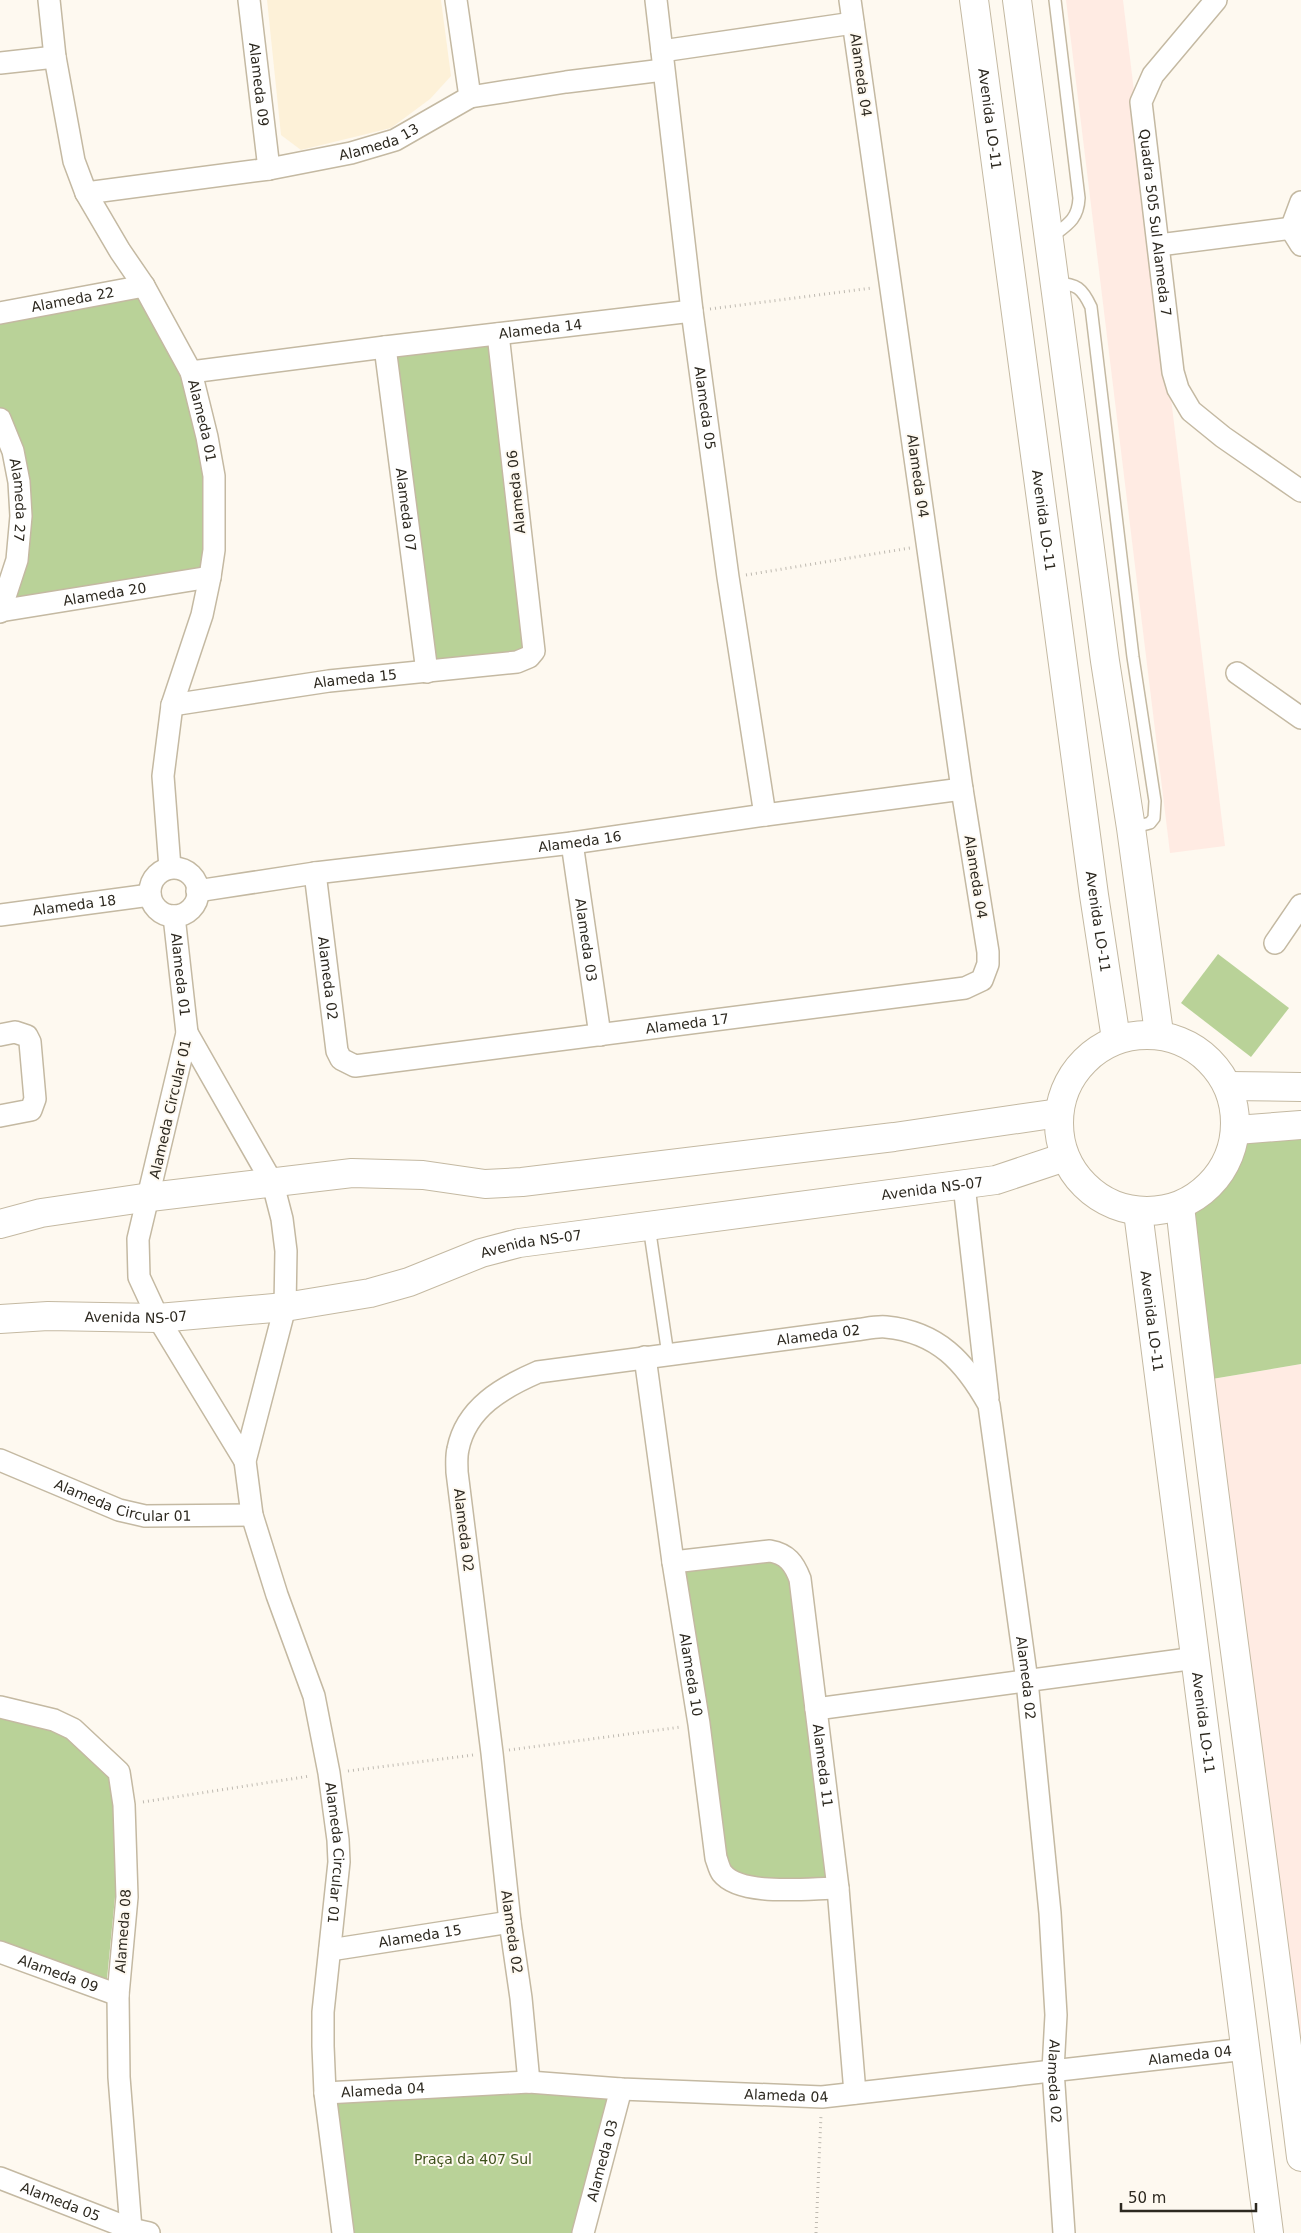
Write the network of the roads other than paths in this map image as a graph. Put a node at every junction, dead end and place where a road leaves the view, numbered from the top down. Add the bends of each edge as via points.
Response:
1 (49, 0) edge
2 (249, 0) edge
3 (456, 0) edge
4 (656, 0) edge
5 (850, 0) edge
6 (974, 0) edge
7 (1017, 0) edge
8 (1055, 0) edge
9 (1216, 0) edge
10 (853, 23) junction
11 (55, 57) junction
12 (663, 60) junction
13 (0, 63) edge
14 (470, 97) junction
15 (269, 169) junction
16 (86, 193) junction
17 (1301, 202) edge
18 (1298, 233) edge
19 (1049, 239) junction
20 (1159, 245) junction
21 (144, 286) junction
22 (692, 311) junction
23 (0, 313) edge
24 (498, 334) junction
25 (385, 347) junction
26 (191, 372) junction
27 (0, 419) edge
28 (6, 452) edge
29 (1301, 491) edge
30 (210, 577) junction
31 (0, 612) edge
32 (534, 651) joint
33 (427, 672) junction
34 (1237, 673) dead end
35 (172, 705) junction
36 (1301, 718) edge
37 (962, 790) junction
38 (765, 815) junction
39 (572, 843) junction
40 (170, 868) junction
41 (315, 873) junction
42 (197, 891) junction
43 (150, 896) junction
44 (1301, 904) edge
45 (0, 915) edge
46 (174, 916) junction
47 (1275, 942) dead end
48 (988, 952) joint
49 (187, 1033) junction
50 (1159, 1033) junction
51 (0, 1035) edge
52 (600, 1035) junction
53 (1116, 1039) junction
54 (362, 1067) joint
55 (1228, 1086) junction
56 (1301, 1087) edge
57 (1059, 1113) junction
58 (0, 1116) edge
59 (1301, 1125) edge
60 (1236, 1130) junction
61 (1066, 1157) junction
62 (273, 1184) junction
63 (964, 1185) junction
64 (150, 1197) junction
65 (1180, 1206) junction
66 (1138, 1212) junction
67 (0, 1224) edge
68 (649, 1226) junction
69 (284, 1307) junction
70 (158, 1318) junction
71 (0, 1319) edge
72 (668, 1355) junction
73 (645, 1357) junction
74 (989, 1405) junction
75 (0, 1460) edge
76 (245, 1461) junction
77 (252, 1515) junction
78 (672, 1562) junction
79 (1196, 1658) junction
80 (1027, 1681) junction
81 (0, 1707) edge
82 (816, 1709) junction
83 (838, 1888) junction
84 (510, 1922) junction
85 (330, 1950) junction
86 (0, 1952) edge
87 (118, 1995) junction
88 (1246, 2049) junction
89 (1053, 2070) junction
90 (529, 2082) junction
91 (621, 2089) junction
92 (325, 2093) junction
93 (854, 2093) junction
94 (1301, 2157) edge
95 (0, 2178) edge
96 (140, 2231) edge
97 (343, 2233) edge
98 (583, 2233) edge
99 (1064, 2233) edge
100 (1269, 2233) edge

1 - 11 street, Alameda 01
2 - 15 street, Alameda 09
3 - 14 street
4 - 12 street, Alameda 05
5 - 10 street, Alameda 04
6 - 53 street, Avenida LO-11
7 - 19 street
8 - 19 lane via 1079,210
9 - 20 street, Quadra 505 Sul Alameda 7 via 1153,75 1141,102
10 - 12 street, Alameda 13
10 - 37 street, Alameda 04
11 - 13 street
11 - 16 street, Alameda 01 via 74,161
12 - 14 street, Alameda 13 via 566,82
12 - 22 street, Alameda 05
14 - 15 street, Alameda 13 via 395,140 351,153
15 - 16 street, Alameda 13
16 - 21 street, Alameda 01
17 - 18 street
18 - 20 street
19 - 50 street
20 - 29 street, Quadra 505 Sul Alameda 7 via 1173,372 1178,389 1191,411
21 - 23 street, Alameda 22
21 - 26 street, Alameda 01
22 - 24 street, Alameda 14
22 - 38 street, Alameda 05 via 728,578
24 - 25 street, Alameda 14
24 - 32 street, Alameda 06
25 - 26 street, Alameda 14
25 - 33 street, Alameda 07
26 - 30 street, Alameda 01 via 214,476 214,550
27 - 28 street, Alameda 27
28 - 31 street, Alameda 27 via 18,482 21,516 17,560
30 - 31 street, Alameda 20
30 - 35 street, Alameda 01 via 202,615
32 - 33 street, Alameda 15 via 517,662
33 - 35 street, Alameda 15 via 329,681
34 - 36 street
35 - 40 street, Alameda 01 via 164,776
37 - 38 street, Alameda 16
37 - 48 street, Alameda 04
38 - 39 street, Alameda 16
39 - 41 street, Alameda 16
39 - 52 street, Alameda 03
40 - 42 street via 189,873
40 - 43 street via 157,874 152,881
41 - 42 street, Alameda 16
41 - 54 street, Alameda 02 via 338,1051 347,1063
42 - 46 street via 194,905
43 - 45 street, Alameda 18
43 - 46 street via 156,908
44 - 47 street
46 - 49 street, Alameda 01
48 - 52 street, Alameda 17 via 988,964 982,980 966,988
49 - 62 street, Alameda Circular 01
49 - 64 street, Alameda Circular 01
50 - 53 street
50 - 55 street via 1187,1042 1212,1061
51 - 58 street via 15,1032 27,1036 35,1099 31,1110
52 - 54 street, Alameda 17
53 - 57 street via 1094,1051 1077,1068 1065,1090
55 - 56 street
55 - 60 street via 1235,1108
57 - 61 street via 1060,1136
57 - 62 street via 894,1137 522,1182 485,1184 422,1175 352,1174
59 - 60 street
60 - 65 street via 1227,1162 1217,1176 1207,1189
61 - 63 street, Avenida NS-07 via 996,1180
61 - 66 street via 1082,1184 1108,1203
62 - 64 street
62 - 69 street, Alameda Circular 01 via 286,1252
63 - 68 street, Avenida NS-07
63 - 74 street
64 - 67 street via 41,1214
64 - 70 street, Alameda Circular 01 via 138,1239 139,1277
65 - 66 street via 1159,1212
65 - 94 street via 1193,1330
66 - 79 street, Avenida LO-11
68 - 69 street, Avenida NS-07 via 519,1243 481,1253 409,1282 370,1293
68 - 72 lane
69 - 70 street, Avenida NS-07
69 - 76 street, Alameda Circular 01
70 - 71 street, Avenida NS-07 via 48,1316
70 - 76 street, Alameda Circular 01
72 - 73 street, Alameda 02
72 - 74 street, Alameda 02 via 884,1327 910,1331 939,1344 958,1359
73 - 78 street, Alameda 10
73 - 84 street, Alameda 02 via 538,1372 510,1384 485,1402 466,1427 458,1450 457,1472
74 - 80 street, Alameda 02
75 - 77 street, Alameda Circular 01 via 119,1510 144,1516
76 - 77 street, Alameda Circular 01
77 - 85 street, Alameda Circular 01 via 314,1696 329,1773 339,1862
78 - 82 street, Alameda 11 via 770,1551 781,1553 790,1560 800,1579
78 - 83 street, Alameda 10 via 720,1871 739,1886 754,1889
79 - 80 street
79 - 88 street, Avenida LO-11
80 - 82 street
80 - 89 street, Alameda 02 via 1050,1913 1056,2015
81 - 87 street, Alameda 08 via 54,1720 72,1729 119,1772 124,1805 127,1897
82 - 83 street, Alameda 11
83 - 93 street, Alameda 11
84 - 85 street, Alameda 15
84 - 90 street, Alameda 02 via 522,1998
85 - 92 street, Alameda Circular 01 via 322,2012
86 - 87 street, Alameda 09
87 - 96 street, Alameda 08 via 119,2077
88 - 89 street, Alameda 04
88 - 100 street, Avenida LO-11
89 - 93 street, Alameda 04
89 - 99 street, Alameda 02
90 - 91 street, Alameda 04
90 - 92 street, Alameda 04
91 - 93 street, Alameda 04 via 822,2097
91 - 98 street, Alameda 03
92 - 97 street, Alameda Circular 01
95 - 96 street, Alameda 05

